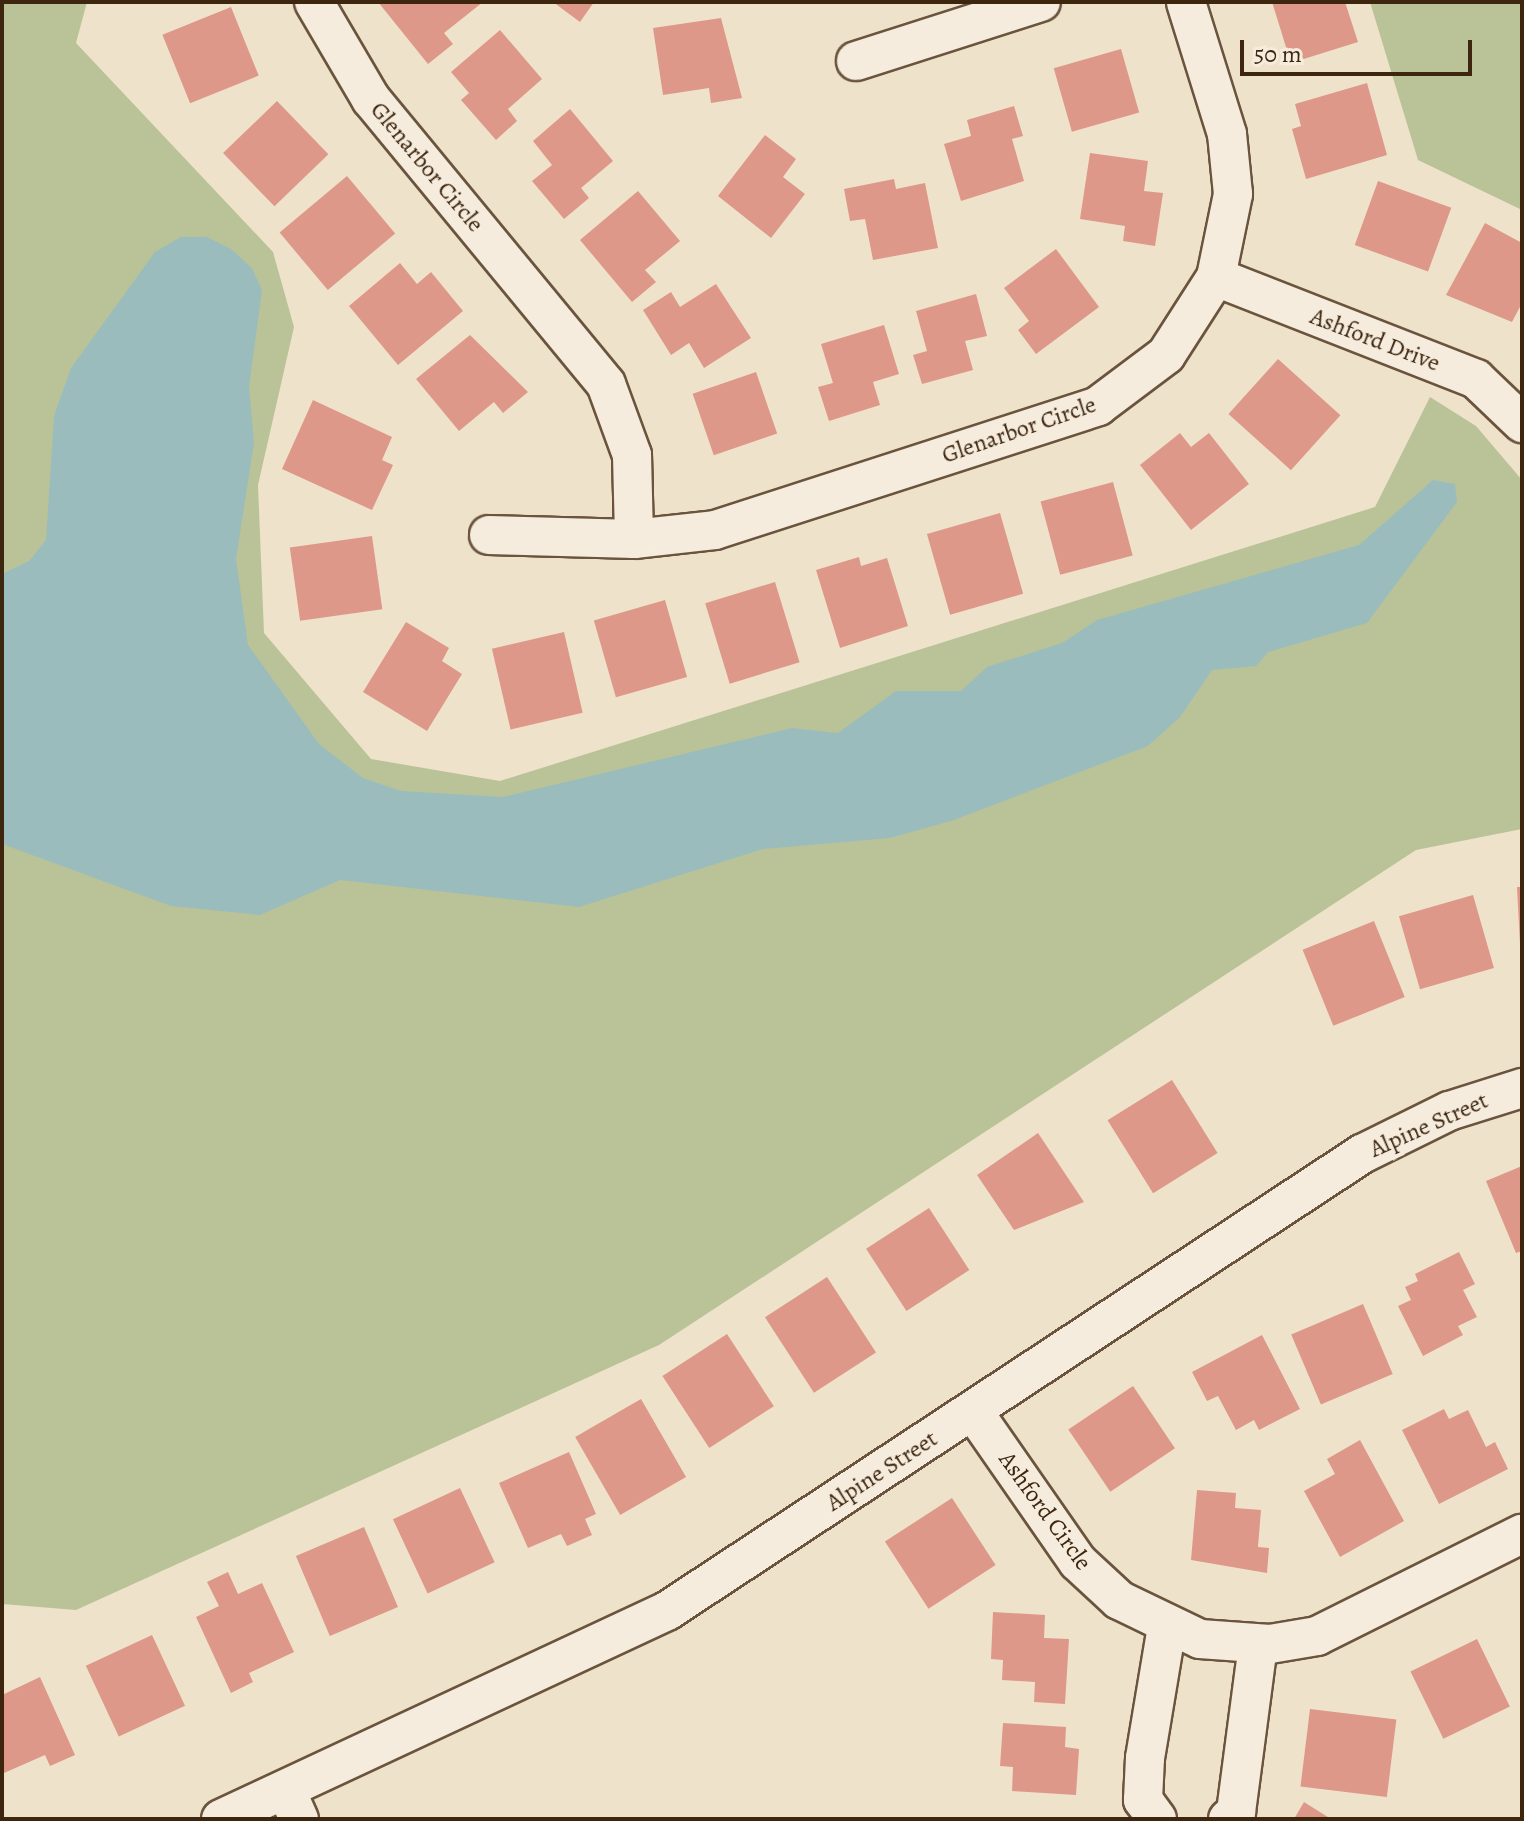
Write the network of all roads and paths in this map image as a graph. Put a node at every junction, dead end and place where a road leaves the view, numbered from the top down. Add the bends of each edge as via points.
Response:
1 (314, 2) edge
2 (1041, 2) edge
3 (1186, 2) edge
4 (856, 61) dead end
5 (1216, 277) junction
6 (1522, 423) edge
7 (489, 535) dead end
8 (634, 539) junction
9 (1522, 1088) edge
10 (973, 1411) junction
11 (1522, 1534) edge
12 (1167, 1627) junction
13 (1258, 1644) junction
14 (292, 1804) edge
15 (221, 1819) edge
16 (1157, 1819) edge
17 (1228, 1819) edge

1 - 8 street, Glenarbor Circle via 371,99 606,384 632,455
2 - 4 street
3 - 5 street, Glenarbor Circle via 1233,162 1228,239
5 - 6 street, Ashford Drive via 1476,379
5 - 8 street, Glenarbor Circle via 1166,355 1098,406 715,530
7 - 8 street, Glenarbor Circle
9 - 10 street, Alpine Street via 1449,1111 1362,1154
10 - 12 street, Ashford Circle via 1078,1562 1119,1600
10 - 14 street, Alpine Street via 667,1611
11 - 13 street, Ashford Circle via 1317,1636
12 - 13 street, Ashford Circle
12 - 16 street via 1145,1758 1143,1800
13 - 17 street via 1236,1812
14 - 15 street, Alpine Street

